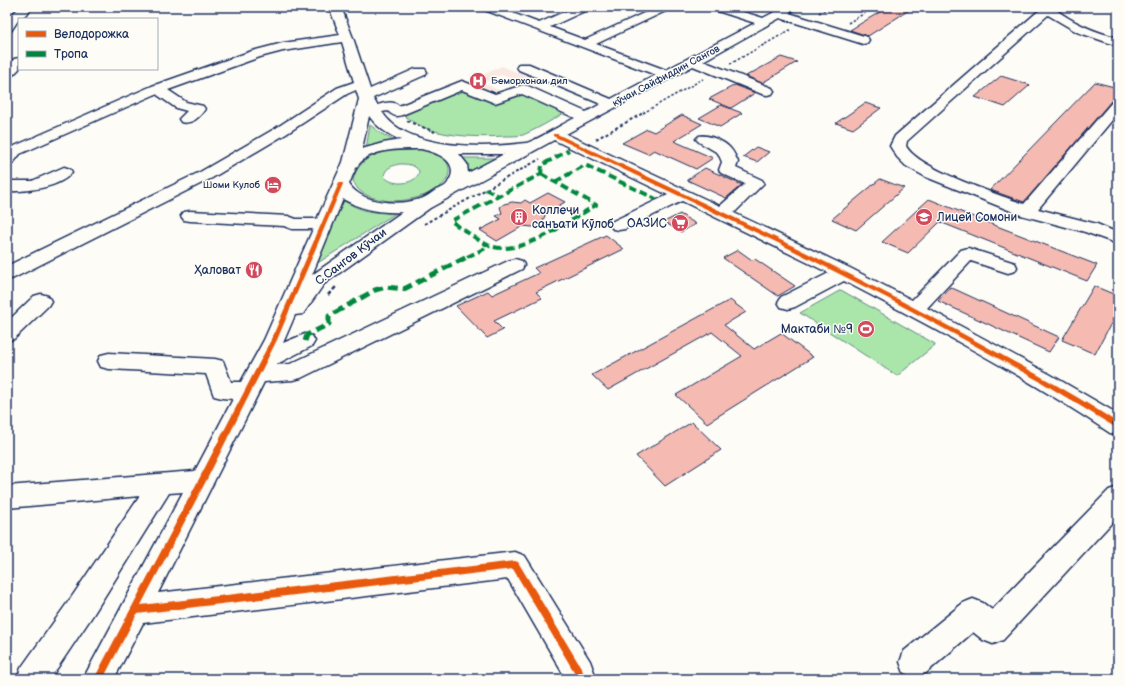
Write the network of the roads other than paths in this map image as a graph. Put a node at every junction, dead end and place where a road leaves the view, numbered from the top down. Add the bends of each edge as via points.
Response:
1 (27, 7) edge
2 (335, 7) edge
3 (585, 7) edge
4 (666, 7) edge
5 (715, 7) edge
6 (792, 7) edge
7 (493, 8) edge
8 (1049, 8) edge
9 (779, 14) junction
10 (765, 22) junction
11 (539, 27) junction
12 (10, 31) edge
13 (1097, 36) junction
14 (347, 38) junction
15 (863, 40) dead end
16 (1118, 42) edge
17 (584, 45) junction
18 (1118, 49) edge
19 (692, 61) junction
20 (18, 63) edge
21 (524, 67) dead end
22 (420, 72) dead end
23 (7, 73) edge
24 (666, 75) junction
25 (157, 89) junction
26 (767, 91) dead end
27 (366, 98) junction
28 (612, 104) junction
29 (1118, 104) edge
30 (587, 118) junction
31 (186, 119) dead end
32 (555, 135) junction
33 (704, 139) dead end
34 (439, 140) junction
35 (421, 144) junction
36 (539, 151) junction
37 (10, 154) edge
38 (351, 162) junction
39 (64, 172) dead end
40 (342, 184) junction
41 (7, 186) edge
42 (454, 187) junction
43 (682, 195) junction
44 (425, 204) junction
45 (1027, 211) junction
46 (722, 214) junction
47 (190, 216) dead end
48 (324, 224) junction
49 (619, 225) dead end
50 (1118, 239) edge
51 (515, 265) dead end
52 (1008, 267) dead end
53 (845, 273) junction
54 (7, 274) edge
55 (41, 301) dead end
56 (788, 302) dead end
57 (914, 310) junction
58 (7, 334) edge
59 (274, 340) junction
60 (305, 341) dead end
61 (108, 361) dead end
62 (255, 376) junction
63 (1116, 421) edge
64 (202, 481) junction
65 (162, 483) junction
66 (7, 497) edge
67 (1118, 498) edge
68 (134, 610) junction
69 (915, 662) dead end
70 (579, 672) dead end
71 (32, 679) edge
72 (98, 679) edge

1 - 12 street via 10,23
2 - 14 street
3 - 11 street
4 - 17 street
5 - 10 street
6 - 9 street, кӯчаи Сайфиддин Сангов
7 - 11 street
8 - 13 street via 1056,16
8 - 45 street via 900,139 898,146 912,163 932,174
9 - 10 street, кӯчаи Сайфиддин Сангов
9 - 15 street
10 - 19 street, кӯчаи Сайфиддин Сангов
11 - 17 street
13 - 16 street
13 - 18 street
14 - 25 street via 283,47 256,54
14 - 27 street
17 - 24 street
19 - 24 street, кӯчаи Сайфиддин Сангов
19 - 26 street
20 - 23 street
21 - 28 street
22 - 27 street
24 - 28 street, кӯчаи Сайфиддин Сангов
25 - 31 street via 181,105 198,109
25 - 37 street
27 - 30 street via 391,106 397,112 462,85 495,99 523,89
27 - 35 street via 378,118 394,132
27 - 38 street
27 - 54 street via 342,92 206,174
28 - 30 street, кӯчаи Сайфиддин Сангов
29 - 45 street
30 - 32 street, кӯчаи Сайфиддин Сангов
32 - 36 street, кӯчаи Сайфиддин Сангов
32 - 43 street
33 - 46 street via 724,150 730,162 726,170 756,183
34 - 35 street
34 - 36 street via 474,151
34 - 42 street via 459,164 460,174
35 - 38 street via 382,147 365,153
36 - 42 street
38 - 40 street
39 - 41 street via 44,183 23,188
40 - 44 street via 348,194 360,202 379,207
40 - 48 street
42 - 44 street, С.Сангов Кӯчаи
43 - 46 street
43 - 49 street
44 - 59 street, С.Сангов Кӯчаи via 317,280
45 - 50 street via 1091,228
46 - 53 street
47 - 48 street
48 - 59 street
51 - 62 street via 293,372
52 - 57 street via 968,254
53 - 56 street
53 - 57 street
55 - 58 street
57 - 63 street
59 - 62 street
60 - 62 street
61 - 62 street via 215,367 222,390
62 - 64 street
64 - 65 street
64 - 68 street
65 - 66 street
65 - 71 street via 83,606
67 - 69 street via 994,630 973,613
68 - 70 street via 515,565
68 - 72 street

